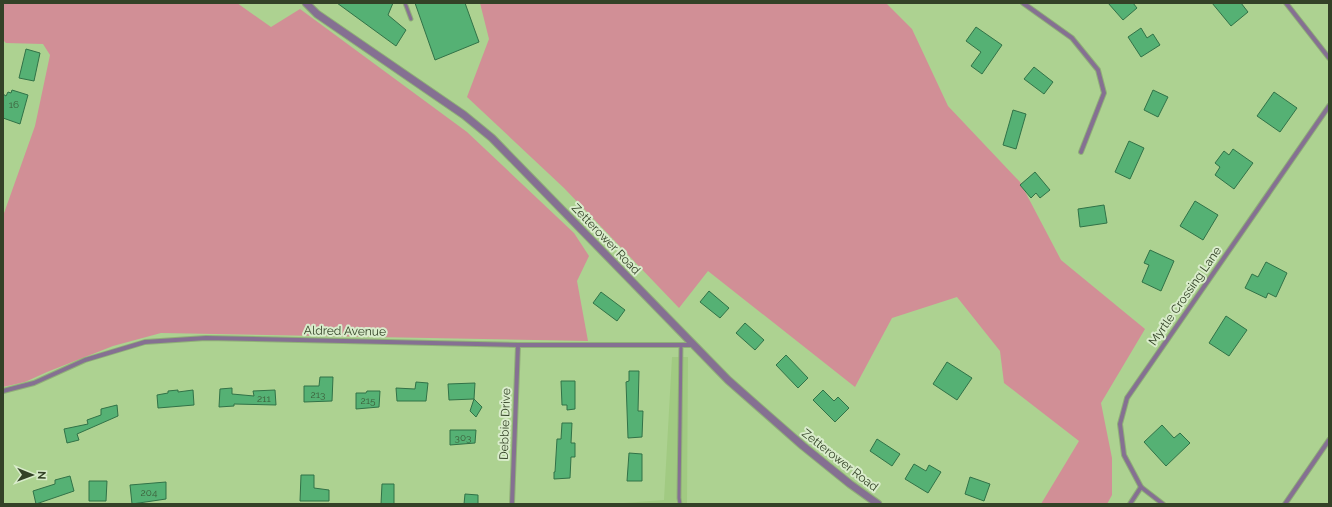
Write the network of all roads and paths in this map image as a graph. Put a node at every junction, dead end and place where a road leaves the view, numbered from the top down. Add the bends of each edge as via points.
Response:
1 (306, 3) edge
2 (405, 3) edge
3 (1023, 3) edge
4 (1286, 3) edge
5 (411, 19) dead end
6 (1329, 58) edge
7 (1329, 106) edge
8 (1081, 152) dead end
9 (518, 345) junction
10 (681, 345) junction
11 (695, 345) junction
12 (3, 391) edge
13 (1329, 440) edge
14 (1141, 487) junction
15 (512, 504) edge
16 (680, 504) edge
17 (878, 504) edge
18 (1130, 504) edge
19 (1163, 504) edge
20 (1285, 504) edge

1 - 11 street, Zetterower Road via 317,14 464,115 492,138
2 - 5 lane
3 - 8 street via 1072,38 1098,70 1104,93
4 - 6 street
7 - 14 street, Myrtle Crossing Lane via 1127,398 1120,424 1124,455
9 - 10 street, Aldred Avenue
9 - 12 street, Aldred Avenue via 206,338 145,342 85,360 34,383
9 - 15 street, Debbie Drive
10 - 11 street, Aldred Avenue
10 - 16 lane
11 - 17 street, Zetterower Road via 728,380 803,446
13 - 20 street
14 - 18 street
14 - 19 street, Myrtle Crossing Lane

